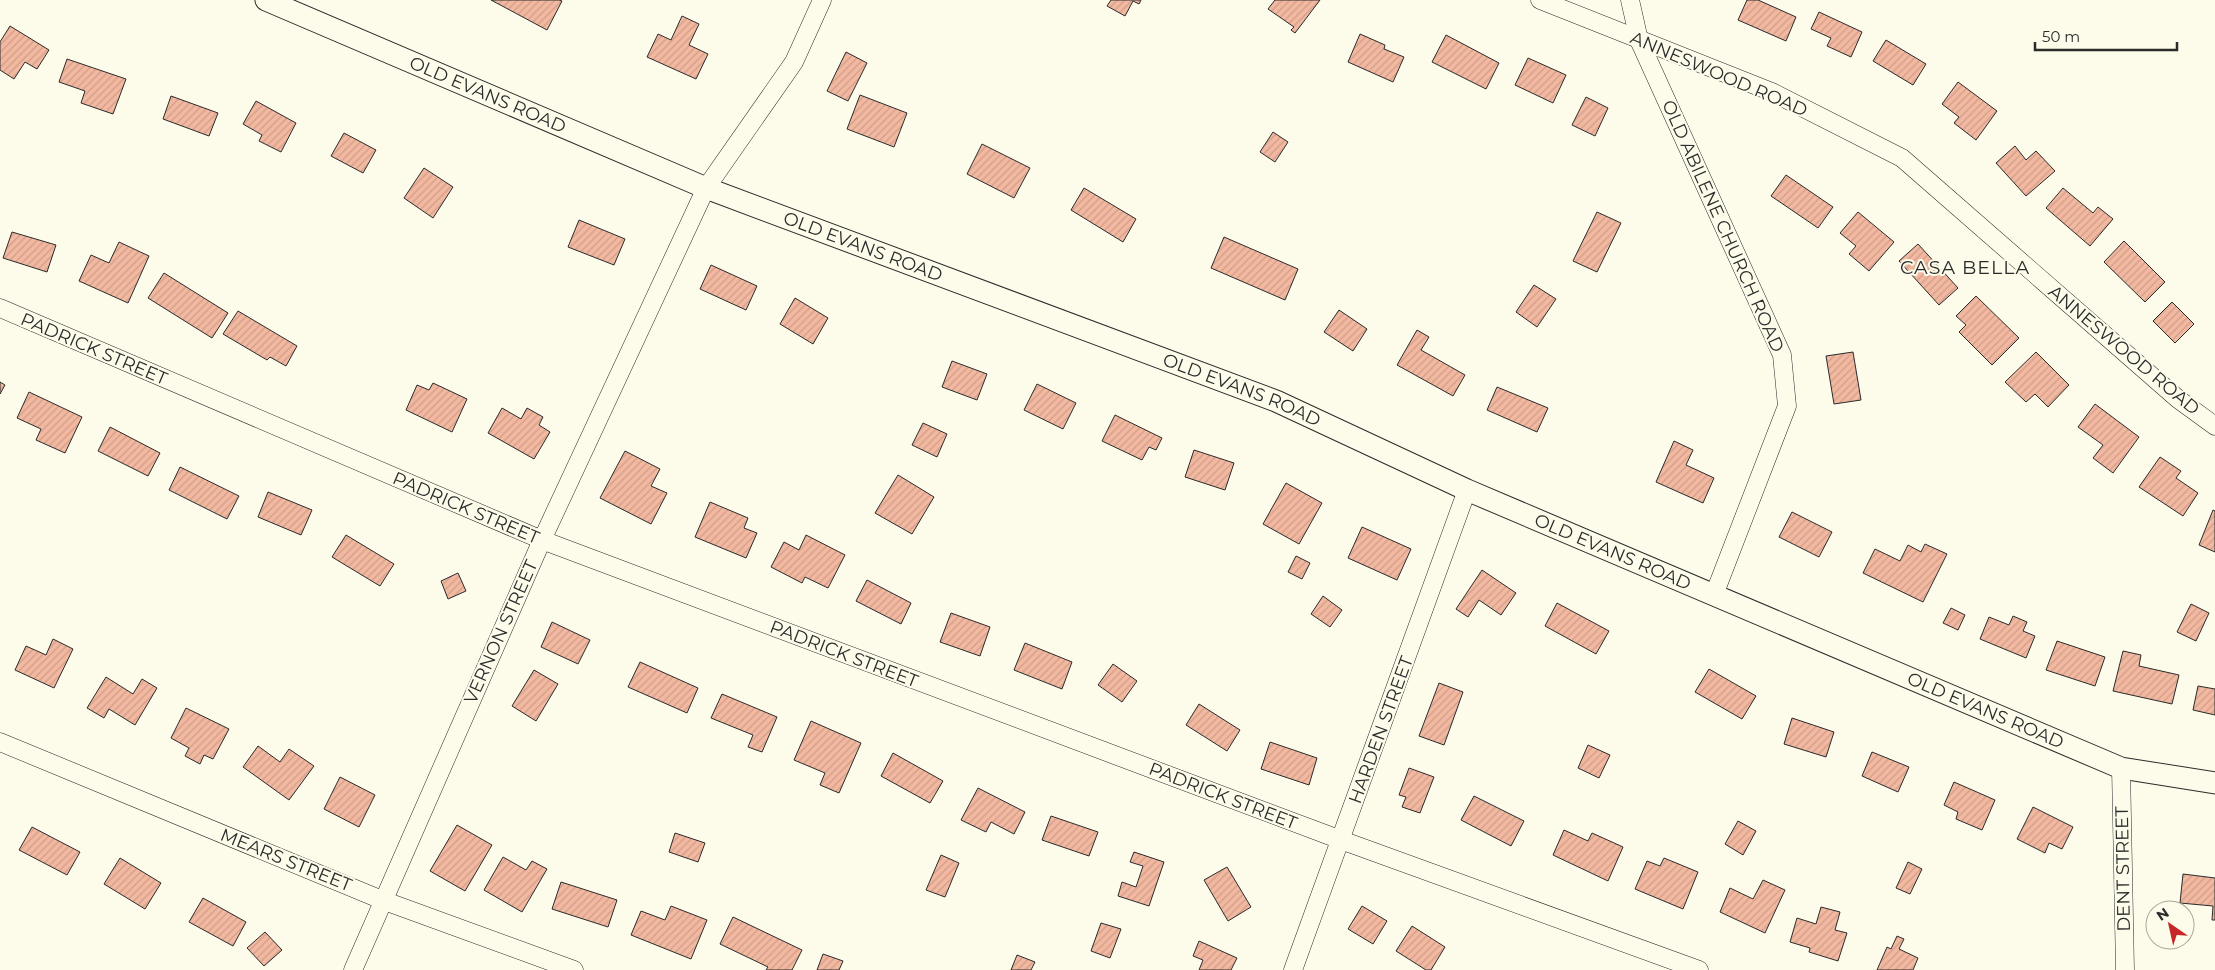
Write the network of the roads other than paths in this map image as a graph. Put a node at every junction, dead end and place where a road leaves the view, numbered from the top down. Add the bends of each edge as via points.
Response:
1 (266, 0) edge
2 (822, 0) edge
3 (1540, 0) edge
4 (1630, 0) edge
5 (1639, 40) junction
6 (706, 188) junction
7 (0, 308) edge
8 (2215, 426) edge
9 (1467, 490) junction
10 (542, 540) junction
11 (1714, 595) junction
12 (0, 742) edge
13 (2121, 768) junction
14 (2215, 783) edge
15 (1341, 840) junction
16 (382, 900) junction
17 (353, 970) edge
18 (574, 970) edge
19 (1293, 970) edge
20 (1699, 970) edge
21 (2125, 970) edge

1 - 6 street, OLD EVANS ROAD
2 - 6 street, VERNON STREET via 794,62
3 - 5 street, ANNESWOOD ROAD
4 - 5 street, OLD ABILENE CHURCH ROAD
5 - 8 street, ANNESWOOD ROAD via 1772,92 1902,158 2178,399
5 - 11 street, OLD ABILENE CHURCH ROAD via 1782,354 1787,406
6 - 9 street, OLD EVANS ROAD via 1276,401
6 - 10 street, VERNON STREET
7 - 10 street, PADRICK STREET
9 - 11 street, OLD EVANS ROAD
9 - 15 street, HARDEN STREET
10 - 15 street, PADRICK STREET
10 - 16 street, VERNON STREET
11 - 13 street, OLD EVANS ROAD
12 - 16 street, MEARS STREET
13 - 14 street, OLD EVANS ROAD
13 - 21 street, DENT STREET
15 - 19 street, HARDEN STREET
15 - 20 street, PADRICK STREET
16 - 17 street, VERNON STREET
16 - 18 street, MEARS STREET

